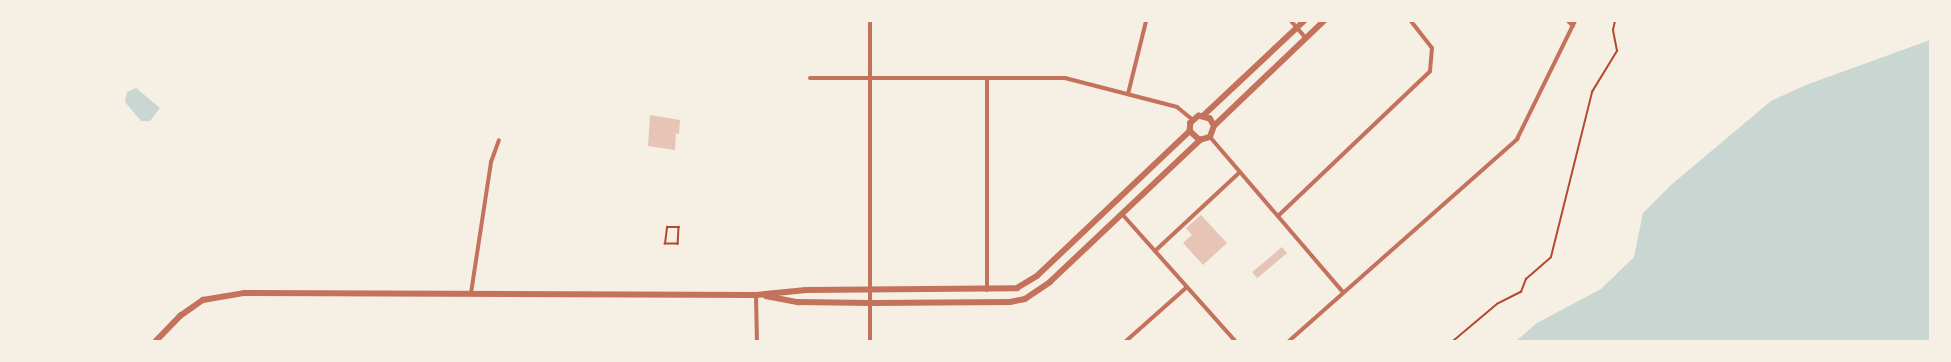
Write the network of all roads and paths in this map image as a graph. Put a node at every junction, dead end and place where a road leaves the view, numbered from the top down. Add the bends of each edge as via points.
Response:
1 (870, 21) edge
2 (1146, 21) edge
3 (1291, 21) edge
4 (1304, 21) edge
5 (1324, 21) edge
6 (1411, 21) edge
7 (1568, 21) edge
8 (1575, 21) edge
9 (1615, 21) edge
10 (1573, 26) junction
11 (1297, 28) junction
12 (1306, 38) junction
13 (810, 78) dead end
14 (987, 78) junction
15 (870, 79) junction
16 (1128, 94) junction
17 (1203, 116) junction
18 (1193, 120) junction
19 (1214, 126) junction
20 (1190, 132) junction
21 (1210, 136) junction
22 (499, 140) dead end
23 (1200, 140) junction
24 (1240, 172) junction
25 (1122, 214) junction
26 (1278, 216) junction
27 (667, 227) joint
28 (1155, 251) junction
29 (1187, 287) junction
30 (870, 289) junction
31 (987, 290) junction
32 (1343, 292) junction
33 (471, 293) junction
34 (756, 295) junction
35 (870, 303) junction
36 (156, 341) edge
37 (757, 341) edge
38 (870, 341) edge
39 (1126, 341) edge
40 (1235, 341) edge
41 (1289, 341) edge
42 (1453, 341) edge

1 - 15 street
2 - 16 street
3 - 11 street
4 - 11 street
5 - 12 street
6 - 26 street via 1432,48 1430,71
7 - 10 street
8 - 10 street
9 - 42 path via 1613,30 1617,51 1592,92 1551,257 1526,279 1521,292 1497,304
10 - 32 street via 1517,139
11 - 12 street
11 - 17 street
12 - 19 street
13 - 15 street
14 - 15 street
14 - 16 street via 1065,78
14 - 31 street
15 - 30 street
16 - 18 street via 1177,107
17 - 18 street
17 - 19 street
18 - 20 street
19 - 21 street
20 - 23 street
20 - 31 street via 1031,281 1017,288
21 - 23 street
21 - 24 street
22 - 33 street via 491,162
23 - 25 street
24 - 26 street
24 - 28 street
25 - 28 street
25 - 35 street via 1041,290 1025,299 1010,302
26 - 32 street
27 - 27 path via 679,227 678,244 665,244
28 - 29 street
29 - 39 street
29 - 40 street
30 - 31 street
30 - 34 street
30 - 35 street
32 - 41 street
33 - 34 street
33 - 36 street via 230,295 204,300 191,308
34 - 35 street via 798,302
34 - 37 street
35 - 38 street

